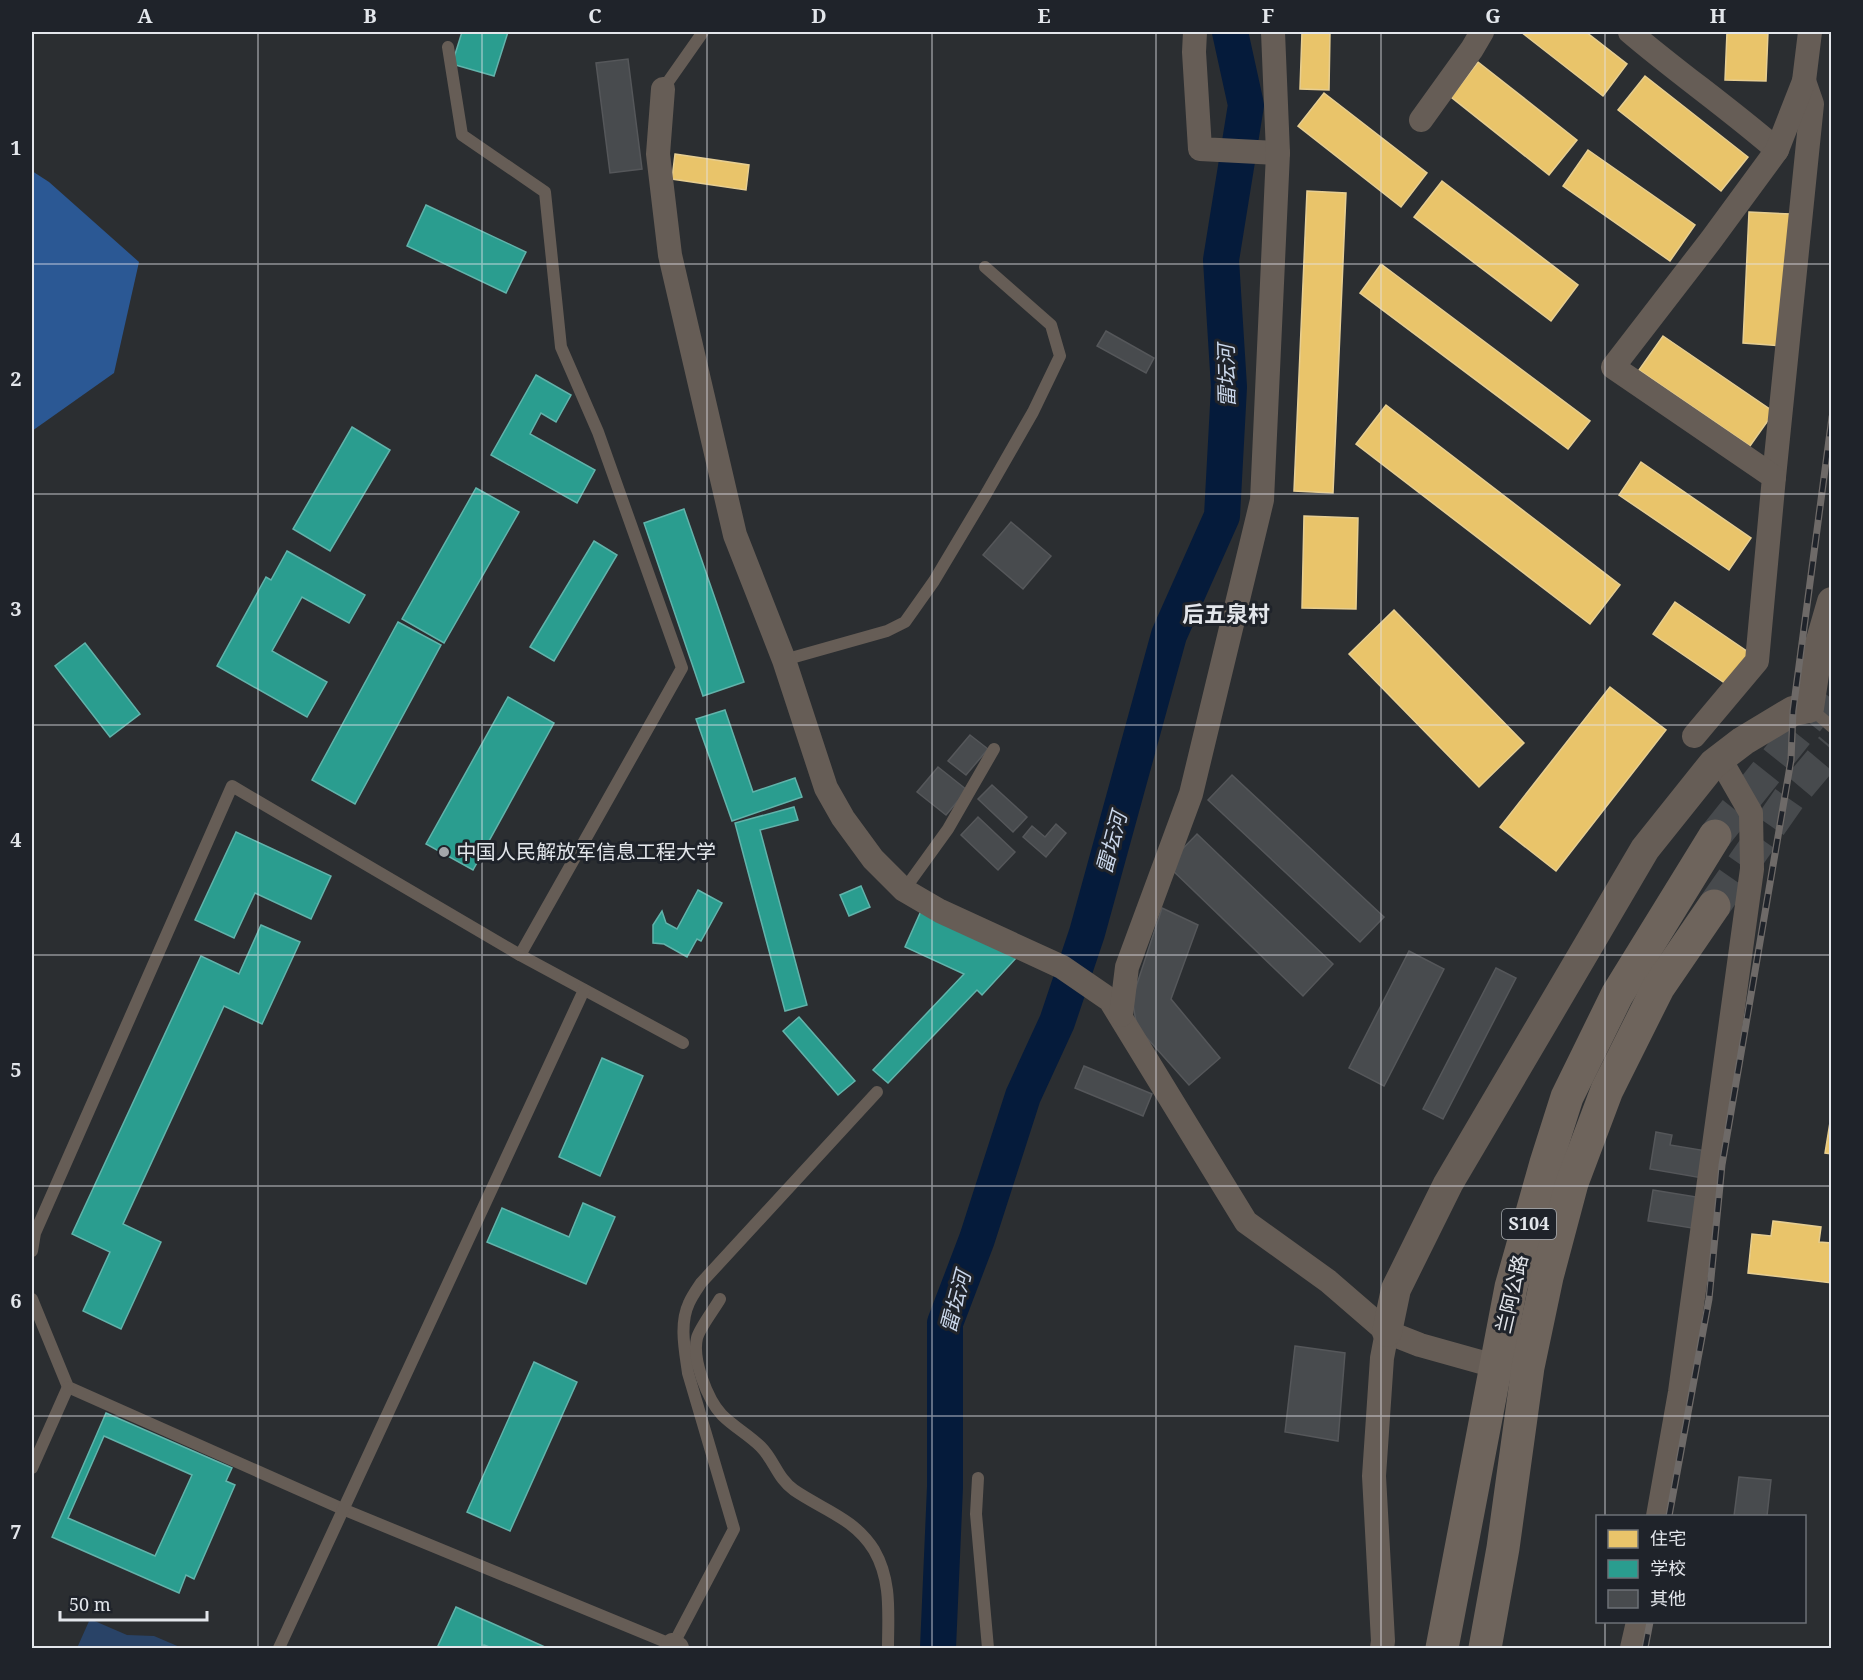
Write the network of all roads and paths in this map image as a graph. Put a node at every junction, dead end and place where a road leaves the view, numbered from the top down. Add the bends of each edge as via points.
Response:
1 (703, 32) edge
2 (1195, 32) edge
3 (1273, 32) edge
4 (1482, 32) edge
5 (1630, 32) edge
6 (1810, 32) edge
7 (448, 47) dead end
8 (1804, 81) junction
9 (663, 89) joint
10 (1420, 120) dead end
11 (1777, 150) junction
12 (1278, 153) junction
13 (985, 267) dead end
14 (1774, 477) junction
15 (1832, 602) edge
16 (784, 660) junction
17 (1809, 708) junction
18 (1832, 727) edge
19 (1694, 736) dead end
20 (994, 749) dead end
21 (1720, 759) junction
22 (1715, 836) tunnel mouth
23 (904, 890) junction
24 (1714, 906) tunnel mouth
25 (520, 955) junction
26 (584, 990) junction
27 (1116, 1007) junction
28 (683, 1043) dead end
29 (877, 1092) dead end
30 (32, 1251) edge
31 (32, 1299) edge
32 (720, 1299) dead end
33 (1387, 1332) junction
34 (1496, 1366) junction
35 (1528, 1367) junction
36 (68, 1387) junction
37 (32, 1468) edge
38 (978, 1478) dead end
39 (345, 1510) junction
40 (1658, 1515) edge
41 (1638, 1623) edge
42 (675, 1647) edge
43 (279, 1648) edge
44 (888, 1648) edge
45 (988, 1648) edge
46 (1382, 1648) edge
47 (1442, 1648) edge
48 (1485, 1648) edge
49 (1632, 1648) edge

1 - 9 lane
2 - 12 street via 1200,149
3 - 12 street
4 - 10 street
5 - 11 street
6 - 8 street
7 - 25 lane via 462,135 545,192 561,347 598,432 682,668
8 - 11 street
8 - 14 street via 1812,104
9 - 16 street via 658,154 670,255 735,535
11 - 14 street via 1613,367
12 - 27 street via 1262,500 1191,794
13 - 16 lane via 1051,326 1060,356 1033,412 934,581 905,622
14 - 19 street via 1757,661
15 - 17 street via 1817,654
16 - 23 street via 826,788 858,841
17 - 18 lane
17 - 21 street via 1792,711
20 - 23 lane via 948,829
21 - 33 street via 1645,849 1448,1184 1396,1289
21 - 40 street via 1751,813 1752,869 1680,1392
22 - 34 highway, 兰阿公路 / S104 via 1617,995 1567,1097 1511,1287
23 - 27 street via 940,911 1062,967
24 - 35 highway, 兰阿公路 / S104 via 1658,988 1607,1090 1572,1183
25 - 26 lane
25 - 30 lane via 232,786 35,1233
26 - 28 lane
26 - 39 lane
27 - 33 street via 1246,1222 1328,1281
29 - 42 lane via 688,1303 684,1320 688,1373 734,1529
31 - 36 lane
32 - 44 lane via 697,1337 697,1355 710,1397 722,1415 762,1448 787,1484 841,1516 873,1549 888,1591
33 - 34 street
33 - 46 street via 1374,1476
34 - 35 street
34 - 47 highway, 兰阿公路 / S104
35 - 48 highway, 兰阿公路 / S104
36 - 37 lane
36 - 39 lane
38 - 45 lane via 976,1514
39 - 42 lane
39 - 43 lane
41 - 49 street

